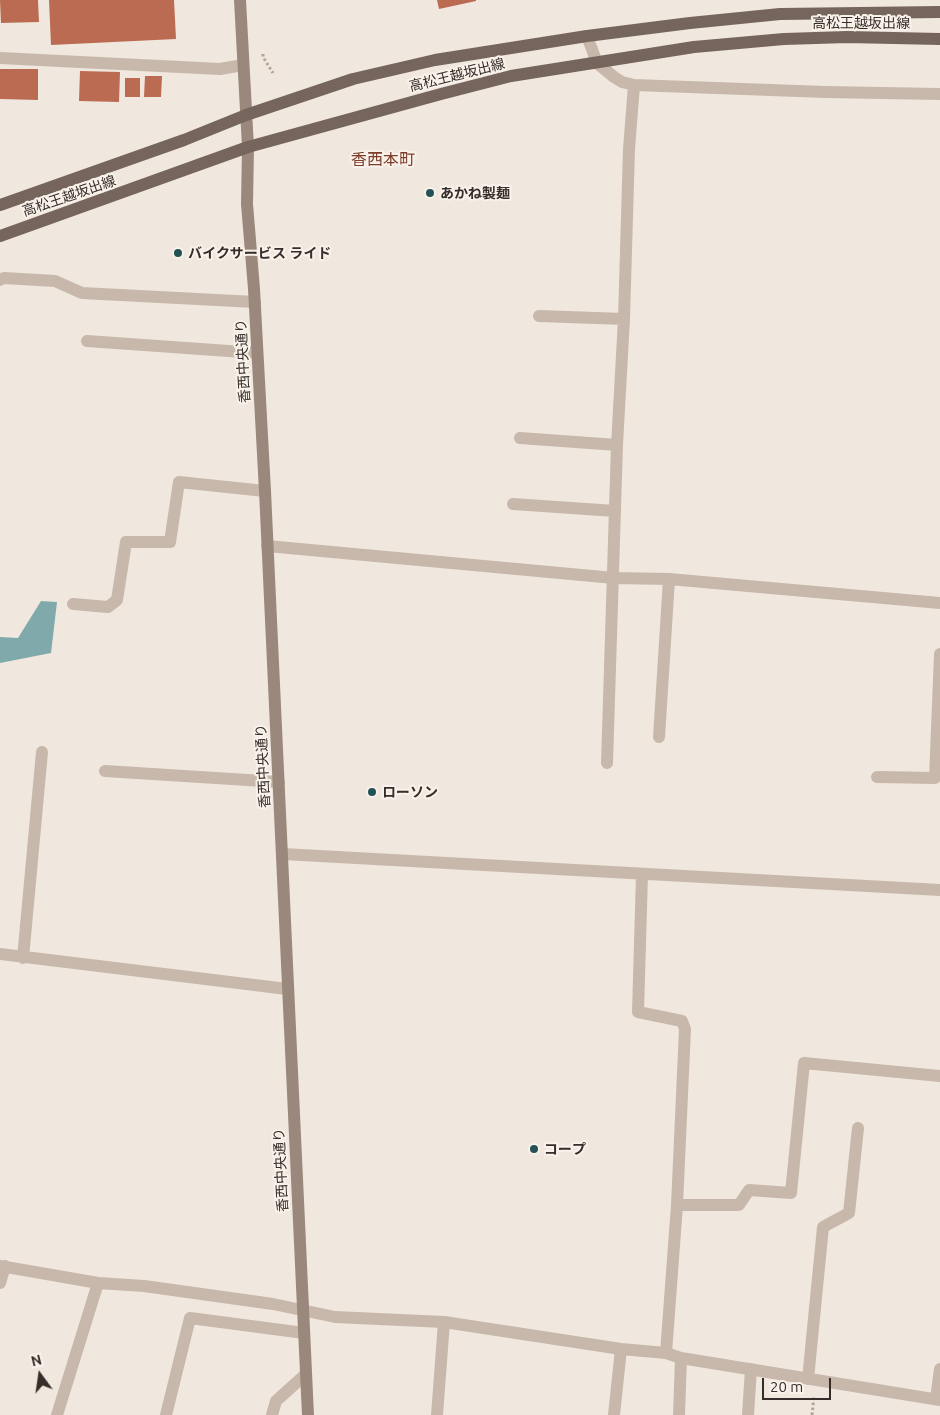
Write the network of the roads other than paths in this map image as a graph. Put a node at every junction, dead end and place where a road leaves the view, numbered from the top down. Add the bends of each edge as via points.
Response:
1 (240, 0) edge
2 (940, 12) edge
3 (587, 36) junction
4 (940, 39) edge
5 (0, 58) edge
6 (597, 62) junction
7 (244, 65) junction
8 (634, 84) junction
9 (940, 94) edge
10 (246, 115) junction
11 (248, 147) junction
12 (0, 204) edge
13 (0, 236) edge
14 (0, 280) edge
15 (254, 302) junction
16 (539, 316) dead end
17 (624, 319) junction
18 (87, 341) dead end
19 (257, 353) junction
20 (520, 438) dead end
21 (617, 445) junction
22 (265, 491) junction
23 (512, 504) dead end
24 (615, 511) junction
25 (267, 546) junction
26 (614, 578) junction
27 (670, 579) junction
28 (940, 603) edge
29 (73, 604) dead end
30 (940, 654) edge
31 (659, 738) dead end
32 (42, 752) dead end
33 (607, 763) dead end
34 (105, 771) dead end
35 (877, 777) dead end
36 (279, 782) junction
37 (282, 854) junction
38 (642, 875) junction
39 (940, 890) edge
40 (0, 954) edge
41 (23, 958) junction
42 (287, 990) junction
43 (940, 1076) edge
44 (858, 1128) dead end
45 (678, 1205) junction
46 (2, 1266) edge
47 (0, 1283) edge
48 (98, 1283) junction
49 (302, 1310) junction
50 (444, 1322) junction
51 (304, 1333) junction
52 (621, 1349) junction
53 (666, 1352) junction
54 (681, 1358) junction
55 (751, 1369) junction
56 (940, 1369) edge
57 (306, 1374) junction
58 (808, 1379) junction
59 (938, 1399) edge
60 (57, 1415) edge
61 (166, 1415) edge
62 (272, 1415) edge
63 (308, 1415) edge
64 (437, 1415) edge
65 (614, 1415) edge
66 (679, 1415) edge
67 (748, 1415) edge

1 - 7 street, 香西中央通り
2 - 3 main road, 高松王越坂出線 via 780,14
3 - 6 street
3 - 10 main road, 高松王越坂出線 via 435,60 353,79
4 - 6 main road, 高松王越坂出線 via 784,39 694,47
5 - 7 street via 220,69
6 - 8 street via 622,82
6 - 11 main road, 高松王越坂出線 via 511,76
7 - 10 street, 香西中央通り
8 - 9 street
8 - 17 street
10 - 11 street, 香西中央通り
10 - 12 main road, 高松王越坂出線
11 - 13 main road, 高松王越坂出線
11 - 15 street, 香西中央通り via 247,204
14 - 15 street via 56,281 82,293
15 - 19 street, 香西中央通り
16 - 17 street
17 - 21 street
18 - 19 street
19 - 22 street, 香西中央通り
20 - 21 street
21 - 24 street
22 - 25 street, 香西中央通り
22 - 29 street via 179,482 170,542 126,542 117,600 108,607
23 - 24 street
24 - 26 street
25 - 26 street
25 - 36 street, 香西中央通り
26 - 27 street
26 - 33 street
27 - 28 street
27 - 31 street
30 - 35 street via 934,778
32 - 41 street
34 - 36 street
36 - 37 street, 香西中央通り
37 - 38 street
37 - 42 street, 香西中央通り
38 - 39 street
38 - 45 street via 638,1012 682,1021 685,1029
40 - 41 street
41 - 42 street
42 - 49 street, 香西中央通り
43 - 45 street via 804,1063 791,1193 749,1190 739,1205
44 - 58 street via 849,1213 823,1227
45 - 53 street
46 - 47 street
46 - 48 street
48 - 49 street via 144,1286
48 - 60 street
49 - 50 street via 335,1317
49 - 51 street, 香西中央通り
50 - 52 street
50 - 64 street
51 - 57 street, 香西中央通り
51 - 61 street via 190,1318
52 - 53 street
52 - 65 street
53 - 54 street
54 - 55 street
54 - 66 street
55 - 58 street
55 - 67 street
56 - 59 street
57 - 62 street via 276,1401
57 - 63 street, 香西中央通り
58 - 59 street

